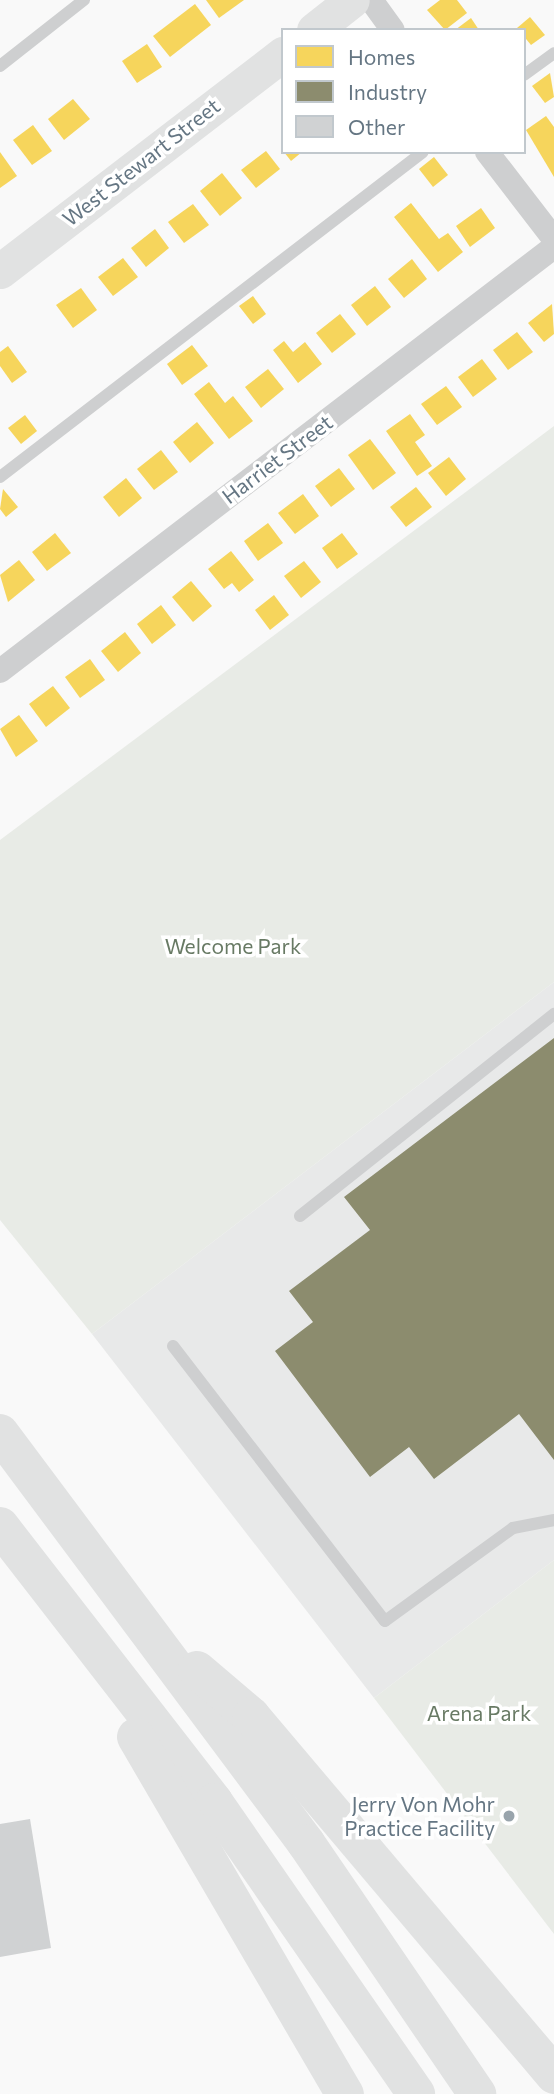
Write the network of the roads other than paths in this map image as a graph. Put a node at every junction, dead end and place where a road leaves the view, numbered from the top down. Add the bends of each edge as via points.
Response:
1 (84, 0) edge
2 (352, 0) edge
3 (371, 0) edge
4 (317, 28) edge
5 (392, 28) edge
6 (554, 53) edge
7 (281, 56) edge
8 (0, 66) edge
9 (526, 74) edge
10 (420, 154) edge
11 (489, 154) edge
12 (554, 239) edge
13 (554, 247) edge
14 (0, 271) edge
15 (0, 477) edge
16 (0, 671) edge
17 (554, 1014) edge
18 (300, 1216) dead end
19 (173, 1346) dead end
20 (0, 1433) edge
21 (554, 1520) edge
22 (0, 1526) edge
23 (145, 1626) junction
24 (96, 1649) junction
25 (554, 2075) edge
26 (345, 2094) edge
27 (416, 2094) edge
28 (477, 2094) edge

1 - 8 lane
2 - 4 main road
3 - 5 street
6 - 9 lane
7 - 14 main road, West Stewart Street
10 - 15 lane
11 - 12 street
13 - 16 street, Harriet Street
17 - 18 lane
19 - 21 lane via 386,1621 513,1528
20 - 23 highway
22 - 24 highway
23 - 25 highway via 251,1716
23 - 28 highway via 306,1843
24 - 26 highway via 137,1740
24 - 27 highway via 280,1893

